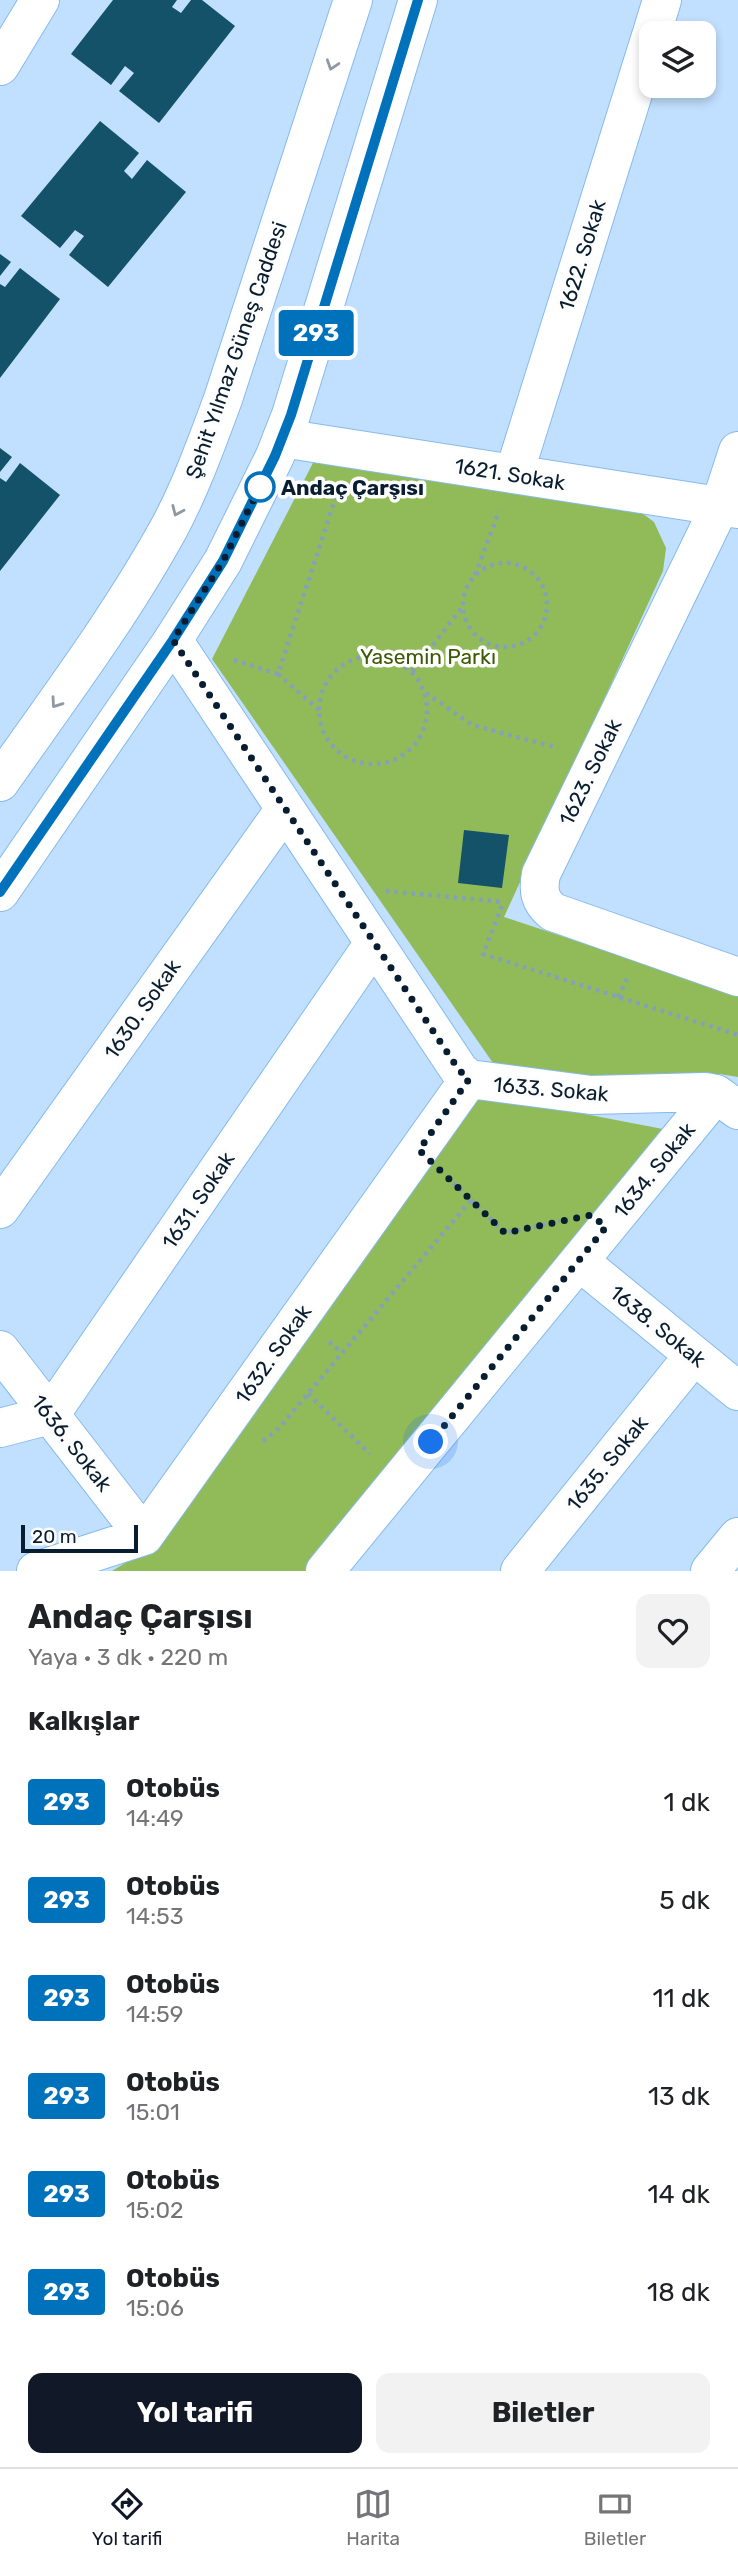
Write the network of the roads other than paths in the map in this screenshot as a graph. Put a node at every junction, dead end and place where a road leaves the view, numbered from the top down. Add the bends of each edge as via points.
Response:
1 (40, 0) edge
2 (353, 0) edge
3 (418, 0) edge
4 (662, 0) edge
5 (655, 21) edge
6 (0, 66) edge
7 (639, 73) edge
8 (282, 438) junction
9 (738, 452) edge
10 (514, 474) junction
11 (729, 508) edge
12 (173, 640) junction
13 (0, 782) edge
14 (285, 809) junction
15 (0, 892) edge
16 (374, 943) junction
17 (738, 976) edge
18 (469, 1079) junction
19 (727, 1102) edge
20 (0, 1209) edge
21 (579, 1261) junction
22 (0, 1350) edge
23 (694, 1355) junction
24 (738, 1391) edge
25 (50, 1415) junction
26 (0, 1428) edge
27 (144, 1536) junction
28 (738, 1537) edge
29 (36, 1571) edge
30 (325, 1571) edge
31 (520, 1571) edge
32 (710, 1571) edge

1 - 6 street
2 -> 13 street, Şehit Yılmaz Güneş Caddesi via 223,399 171,526 122,609
3 - 8 street
4 - 5 street, 1622. Sokak
7 - 10 street, 1622. Sokak
8 - 10 street, 1621. Sokak
8 - 12 street via 223,561
9 - 11 street, 1623. Sokak
10 - 11 street, 1621. Sokak
11 - 17 street, 1623. Sokak via 597,758 541,874 539,894 553,912
12 - 14 street, 1633. Sokak
12 - 15 street
14 - 16 street, 1633. Sokak
14 - 20 street, 1630. Sokak
16 - 18 street, 1633. Sokak
16 - 25 street, 1631. Sokak
18 - 19 street, 1633. Sokak via 591,1095 705,1092
18 - 27 street, 1632. Sokak
19 - 21 street, 1634. Sokak
21 - 23 street, 1638. Sokak
21 - 30 street, 1634. Sokak
22 - 25 street, 1636. Sokak
23 - 24 street, 1638. Sokak
23 - 31 street, 1635. Sokak
25 - 26 street
25 - 27 street, 1636. Sokak
27 - 29 street
28 - 32 street

